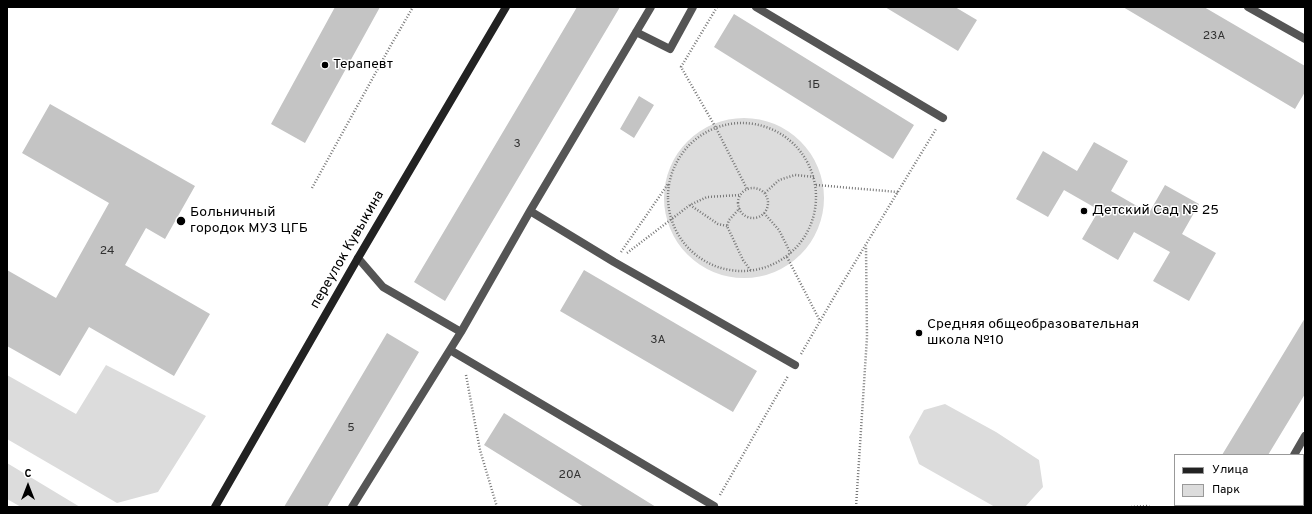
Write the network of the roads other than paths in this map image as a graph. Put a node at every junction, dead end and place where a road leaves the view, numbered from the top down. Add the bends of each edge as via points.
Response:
1 (506, 7) edge
2 (651, 7) edge
3 (693, 7) edge
4 (756, 7) edge
5 (1248, 7) edge
6 (636, 32) junction
7 (1305, 39) edge
8 (942, 118) road end
9 (530, 211) junction
10 (358, 258) junction
11 (461, 332) junction
12 (450, 350) junction
13 (795, 365) road end
14 (1305, 436) edge
15 (1295, 454) edge
16 (714, 506) edge
17 (215, 507) edge
18 (352, 507) edge

1 - 10 main road, переулок Кувыкина
2 - 6 lane
3 - 6 lane via 670,49
4 - 8 lane
5 - 7 lane
6 - 9 lane
9 - 11 lane
9 - 13 lane
10 - 11 lane via 383,287
10 - 17 main road, переулок Кувыкина
11 - 12 lane
12 - 16 lane
12 - 18 lane
14 - 15 lane

